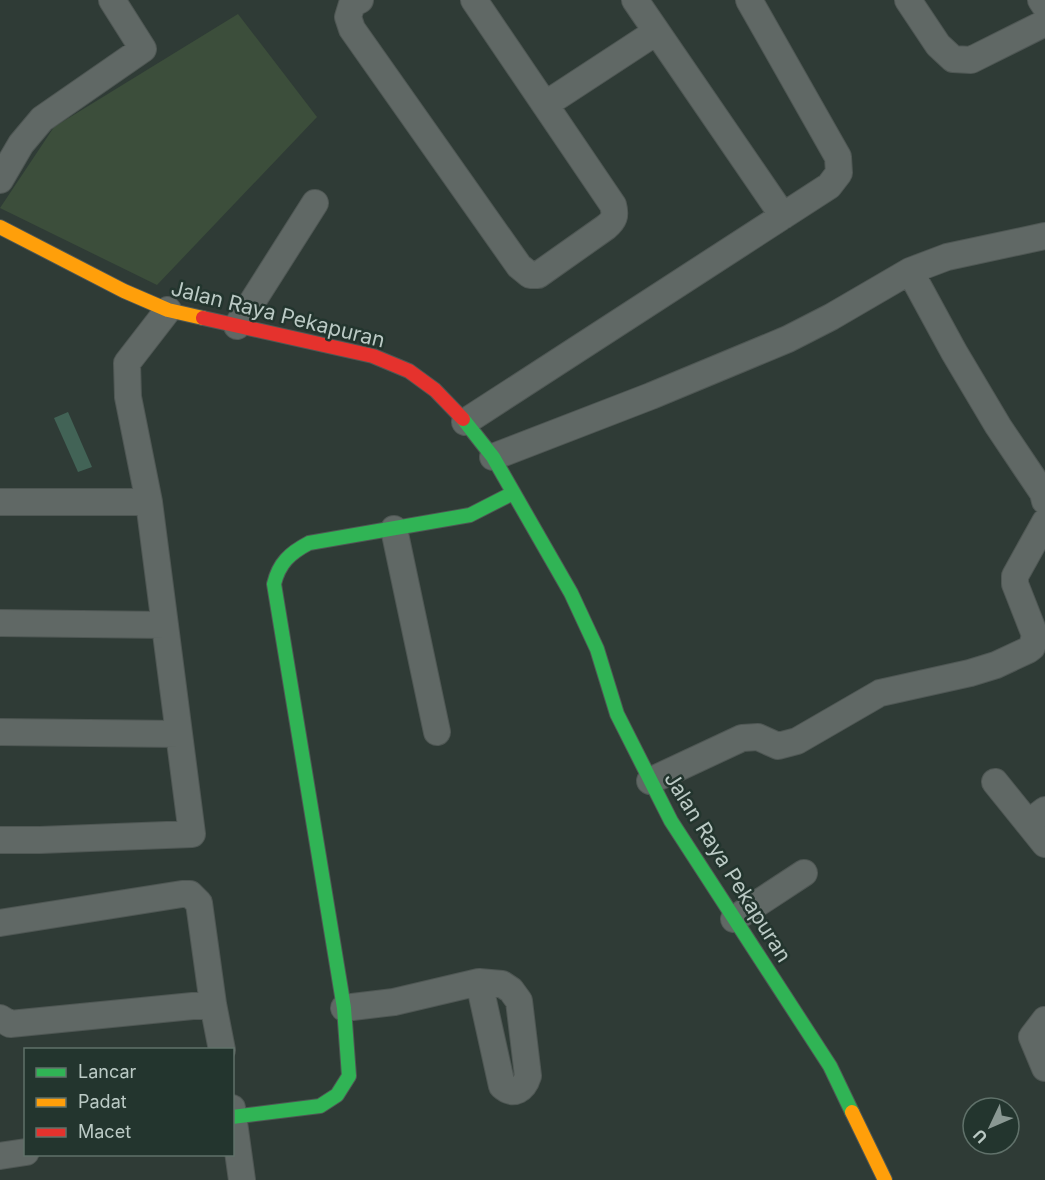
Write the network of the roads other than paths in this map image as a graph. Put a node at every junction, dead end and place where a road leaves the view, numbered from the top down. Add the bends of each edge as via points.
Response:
1 (112, 0) edge
2 (360, 0) edge
3 (474, 0) edge
4 (635, 0) edge
5 (749, 0) edge
6 (908, 0) edge
7 (1041, 0) edge
8 (1045, 6) edge
9 (1045, 23) edge
10 (656, 32) junction
11 (546, 104) junction
12 (0, 180) edge
13 (315, 203) dead end
14 (783, 216) junction
15 (0, 227) edge
16 (1045, 236) edge
17 (910, 271) junction
18 (168, 310) junction
19 (237, 326) junction
20 (465, 422) junction
21 (493, 457) junction
22 (513, 493) junction
23 (1045, 501) edge
24 (0, 502) edge
25 (149, 502) junction
26 (1045, 522) edge
27 (394, 529) junction
28 (0, 623) edge
29 (165, 625) junction
30 (0, 732) edge
31 (437, 732) dead end
32 (179, 734) junction
33 (650, 781) junction
34 (995, 782) dead end
35 (1037, 817) edge
36 (0, 840) edge
37 (1045, 844) edge
38 (804, 873) dead end
39 (734, 919) junction
40 (0, 923) edge
41 (479, 982) dead end
42 (213, 1004) junction
43 (344, 1008) junction
44 (0, 1018) edge
45 (1045, 1020) edge
46 (222, 1048) edge
47 (1045, 1068) edge
48 (234, 1114) edge
49 (234, 1121) edge
50 (24, 1152) edge
51 (0, 1156) edge
52 (242, 1180) edge
53 (885, 1180) edge

1 - 12 street via 143,49 42,119 21,144
2 - 11 street via 352,4 348,17 352,29 519,266 531,276 538,275 613,222 616,214
3 - 11 street
4 - 10 street
5 - 14 street via 838,157 839,173 829,186
6 - 9 street via 938,45 953,59 971,60
7 - 8 street
10 - 11 street
10 - 14 street
13 - 19 street
14 - 20 street
15 - 18 main road, Jalan Raya Pekapuran
16 - 17 street via 947,257
17 - 21 street via 788,339
17 - 23 street via 954,352
18 - 19 main road, Jalan Raya Pekapuran
18 - 25 street via 127,363 128,397
19 - 20 main road, Jalan Raya Pekapuran via 373,356 409,371 435,390
20 - 21 main road, Jalan Raya Pekapuran
21 - 22 main road, Jalan Raya Pekapuran
22 - 27 main road via 470,515
22 - 33 main road, Jalan Raya Pekapuran via 572,593 597,649 617,714
24 - 25 street
25 - 29 street
26 - 33 street via 1015,576 1035,635 1028,650 979,670 880,693 797,741 778,746 758,737 742,738
27 - 31 street
27 - 43 main road via 309,543 290,552 277,570 274,584
28 - 29 street
29 - 32 street
30 - 32 street
32 - 36 street via 192,834
33 - 39 main road, Jalan Raya Pekapuran
34 - 35 street
35 - 37 street
38 - 39 street
39 - 53 main road, Jalan Raya Pekapuran via 830,1066
40 - 42 street via 190,894 199,903
41 - 43 street via 394,1002
42 - 44 street via 10,1024
42 - 46 street
43 - 48 main road via 349,1076 337,1095 320,1106
45 - 47 street via 1032,1037
49 - 52 street
50 - 51 street

